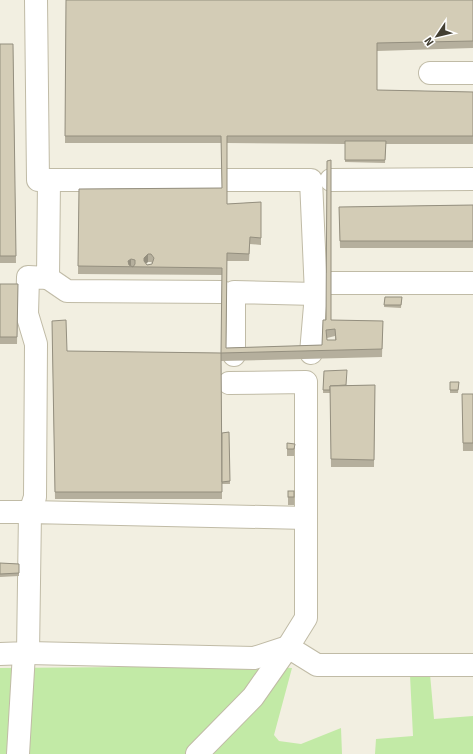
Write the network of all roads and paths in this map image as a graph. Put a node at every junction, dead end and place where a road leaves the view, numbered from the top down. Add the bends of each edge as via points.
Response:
1 (36, 0) edge
2 (430, 73) dead end
3 (473, 73) edge
4 (473, 179) edge
5 (49, 180) junction
6 (323, 180) junction
7 (48, 278) junction
8 (473, 283) edge
9 (322, 285) junction
10 (227, 292) junction
11 (306, 382) junction
12 (0, 512) edge
13 (30, 512) junction
14 (306, 518) junction
15 (288, 647) junction
16 (26, 653) junction
17 (0, 654) edge
18 (473, 665) edge
19 (18, 754) edge
20 (197, 754) edge

1 - 5 lane via 38,180
2 - 3 lane
4 - 6 lane
5 - 6 lane
5 - 7 lane
6 - 9 lane
7 - 10 lane via 67,291
7 - 13 lane via 28,277 27,314 36,344 35,497
8 - 9 lane
9 - 10 lane
9 - 11 lane
10 - 11 lane via 234,357 231,383
11 - 14 lane
12 - 13 lane
13 - 14 lane
13 - 16 lane
14 - 15 lane via 306,618
15 - 16 lane via 254,658
15 - 18 lane via 317,665
15 - 20 lane via 253,696
16 - 17 lane
16 - 19 lane

